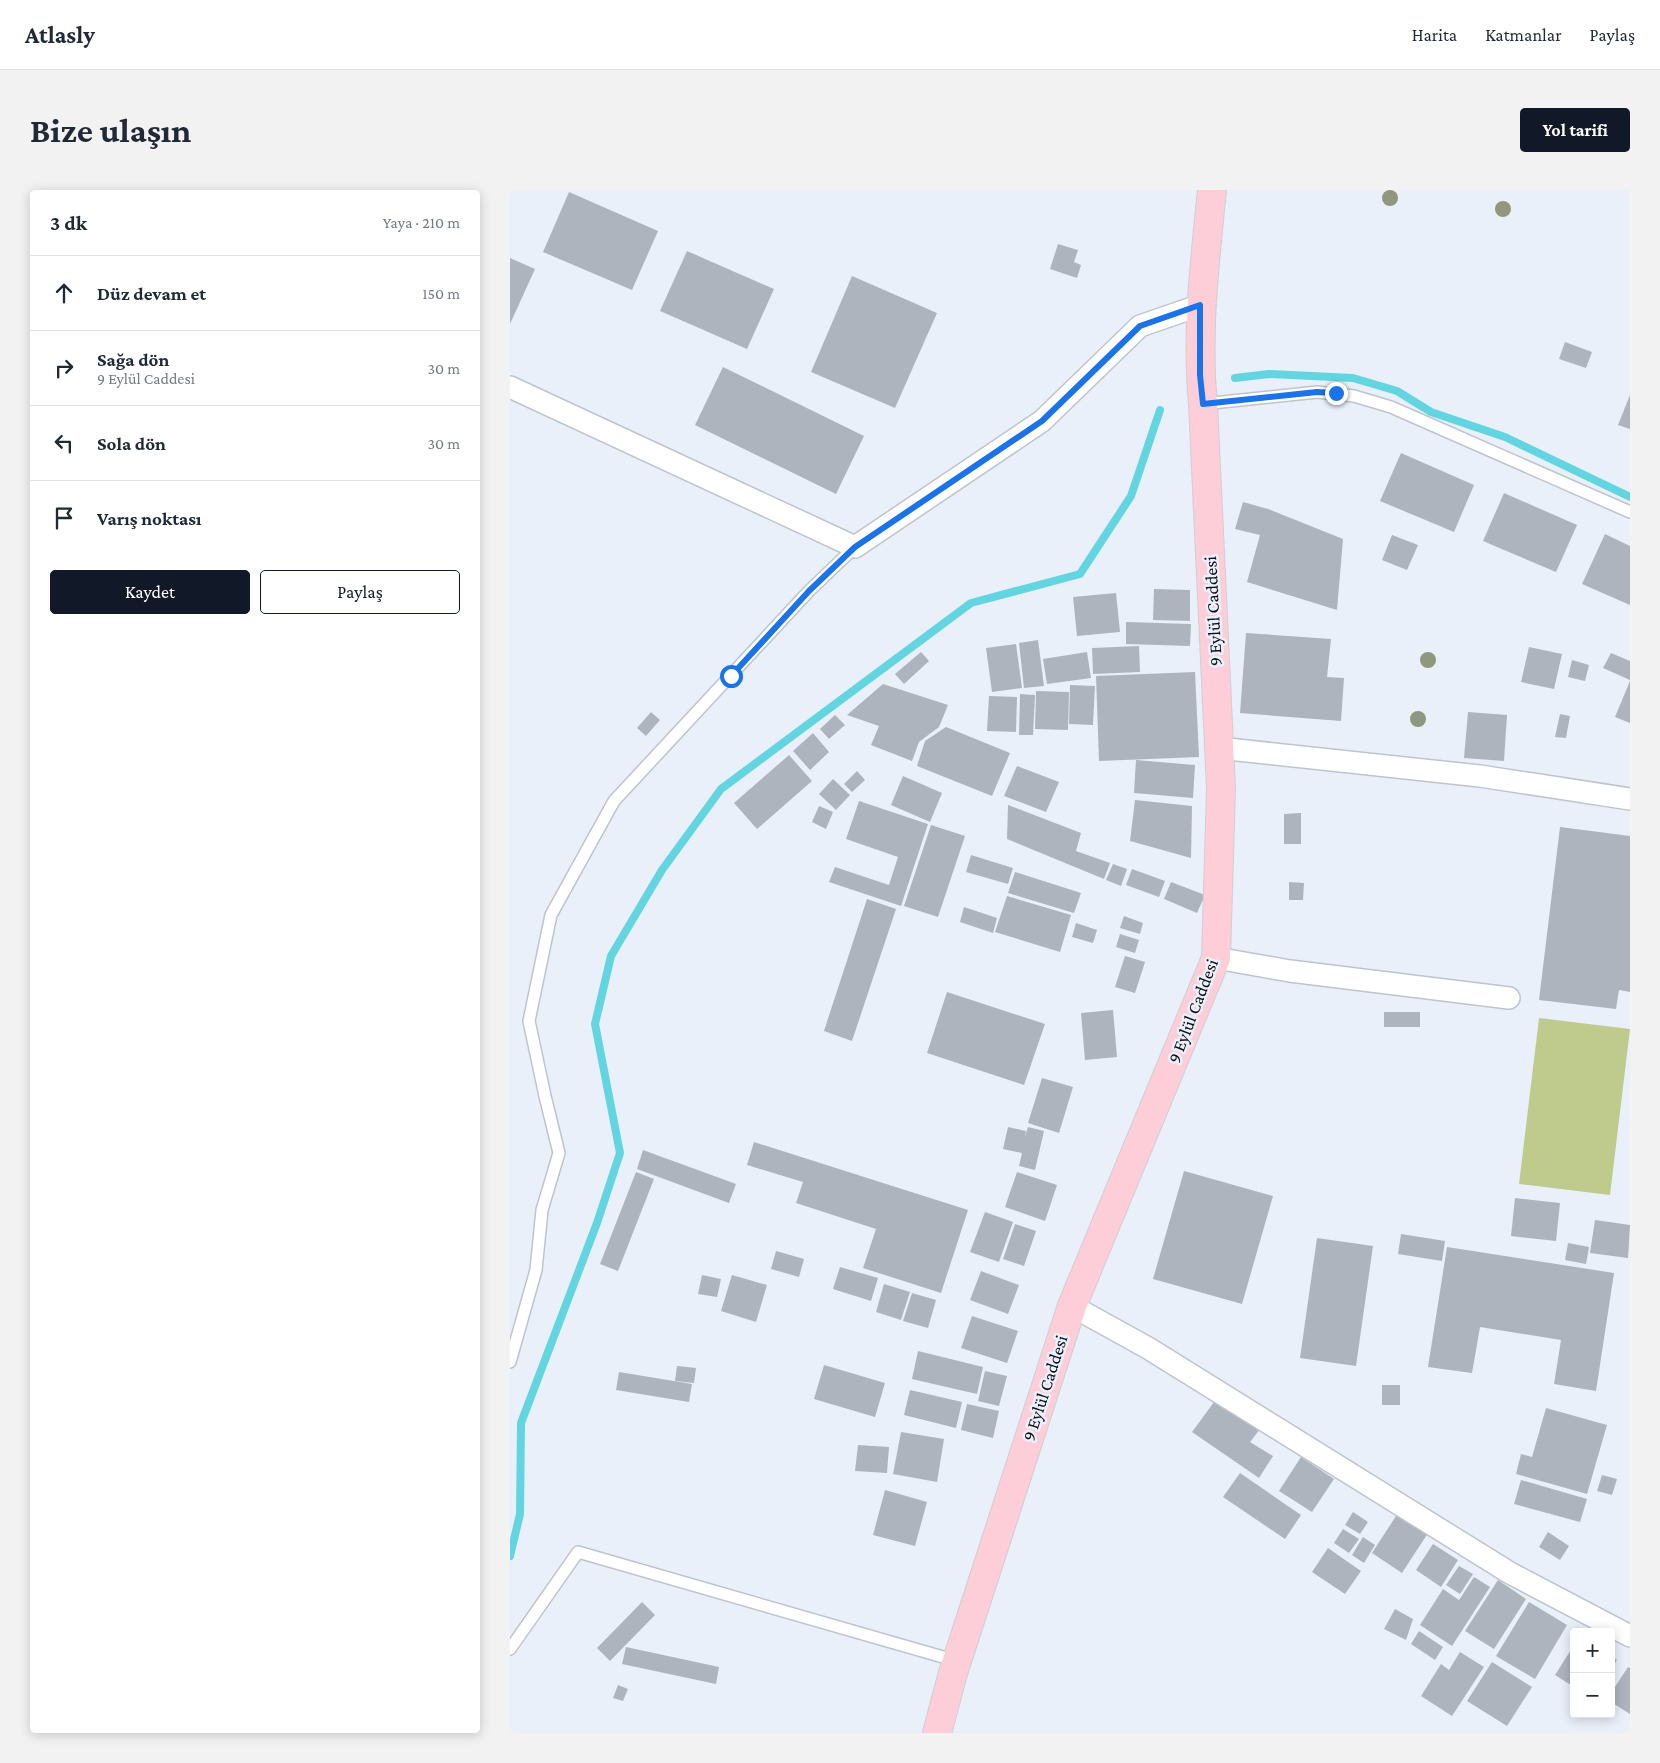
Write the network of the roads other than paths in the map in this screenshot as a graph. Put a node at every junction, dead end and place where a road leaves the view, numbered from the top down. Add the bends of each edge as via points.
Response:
1 (1212, 190) edge
2 (1200, 305) junction
3 (510, 387) edge
4 (1203, 404) junction
5 (1630, 512) edge
6 (855, 547) junction
7 (1219, 748) junction
8 (1630, 799) edge
9 (1216, 958) junction
10 (1509, 998) dead end
11 (1072, 1306) junction
12 (510, 1362) edge
13 (1630, 1636) edge
14 (510, 1649) edge
15 (957, 1661) junction
16 (937, 1733) edge

1 - 2 main road, 9 Eylül Caddesi
2 - 4 main road, 9 Eylül Caddesi
2 - 6 street via 1140,326 1042,421
3 - 6 street
4 - 5 lane via 1317,392 1354,396 1391,408
4 - 7 main road, 9 Eylül Caddesi
6 - 12 lane via 809,591 614,801 551,915 529,1020 559,1153 542,1210 536,1270
7 - 8 street via 1480,776
7 - 9 main road, 9 Eylül Caddesi via 1221,788
9 - 10 street via 1290,971
9 - 11 main road, 9 Eylül Caddesi
11 - 13 street via 1148,1348 1510,1573
11 - 15 main road, 9 Eylül Caddesi
14 - 15 lane via 578,1552
15 - 16 main road, 9 Eylül Caddesi

